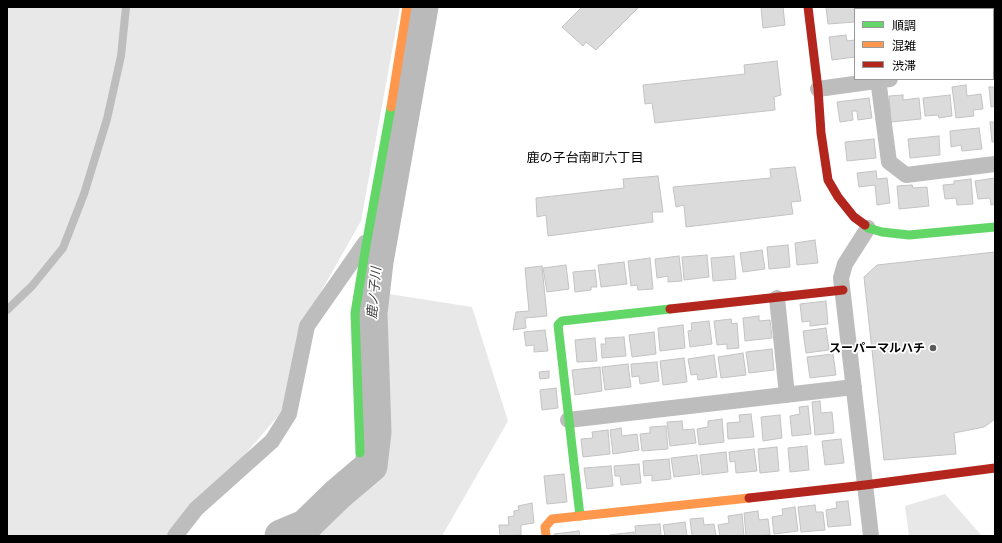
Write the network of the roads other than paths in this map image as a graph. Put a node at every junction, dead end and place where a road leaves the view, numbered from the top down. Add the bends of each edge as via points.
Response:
1 (126, 7) edge
2 (407, 7) edge
3 (808, 7) edge
4 (882, 80) edge
5 (818, 89) junction
6 (995, 164) edge
7 (995, 227) edge
8 (868, 228) junction
9 (367, 240) junction
10 (843, 290) junction
11 (777, 298) junction
12 (7, 310) edge
13 (854, 387) junction
14 (787, 395) junction
15 (568, 420) junction
16 (360, 453) dead end
17 (995, 468) edge
18 (865, 485) junction
19 (580, 516) junction
20 (175, 536) edge
21 (546, 536) edge
22 (871, 536) edge

1 - 12 lane via 121,56 108,119 84,194 63,248 32,286
2 - 9 street
3 - 5 street
4 - 5 street
4 - 6 street via 889,162 906,175
5 - 8 street via 820,133 828,180 854,217
7 - 8 street via 909,235
8 - 10 street via 845,264
9 - 16 street via 355,313
9 - 20 street via 307,326 289,414 272,441 196,509
10 - 11 street
10 - 13 street
11 - 14 street
11 - 15 street via 562,321 558,325
13 - 14 street
13 - 18 street
14 - 15 street
15 - 19 street
17 - 18 street
18 - 19 street
18 - 22 street
19 - 21 street via 552,520 545,527

